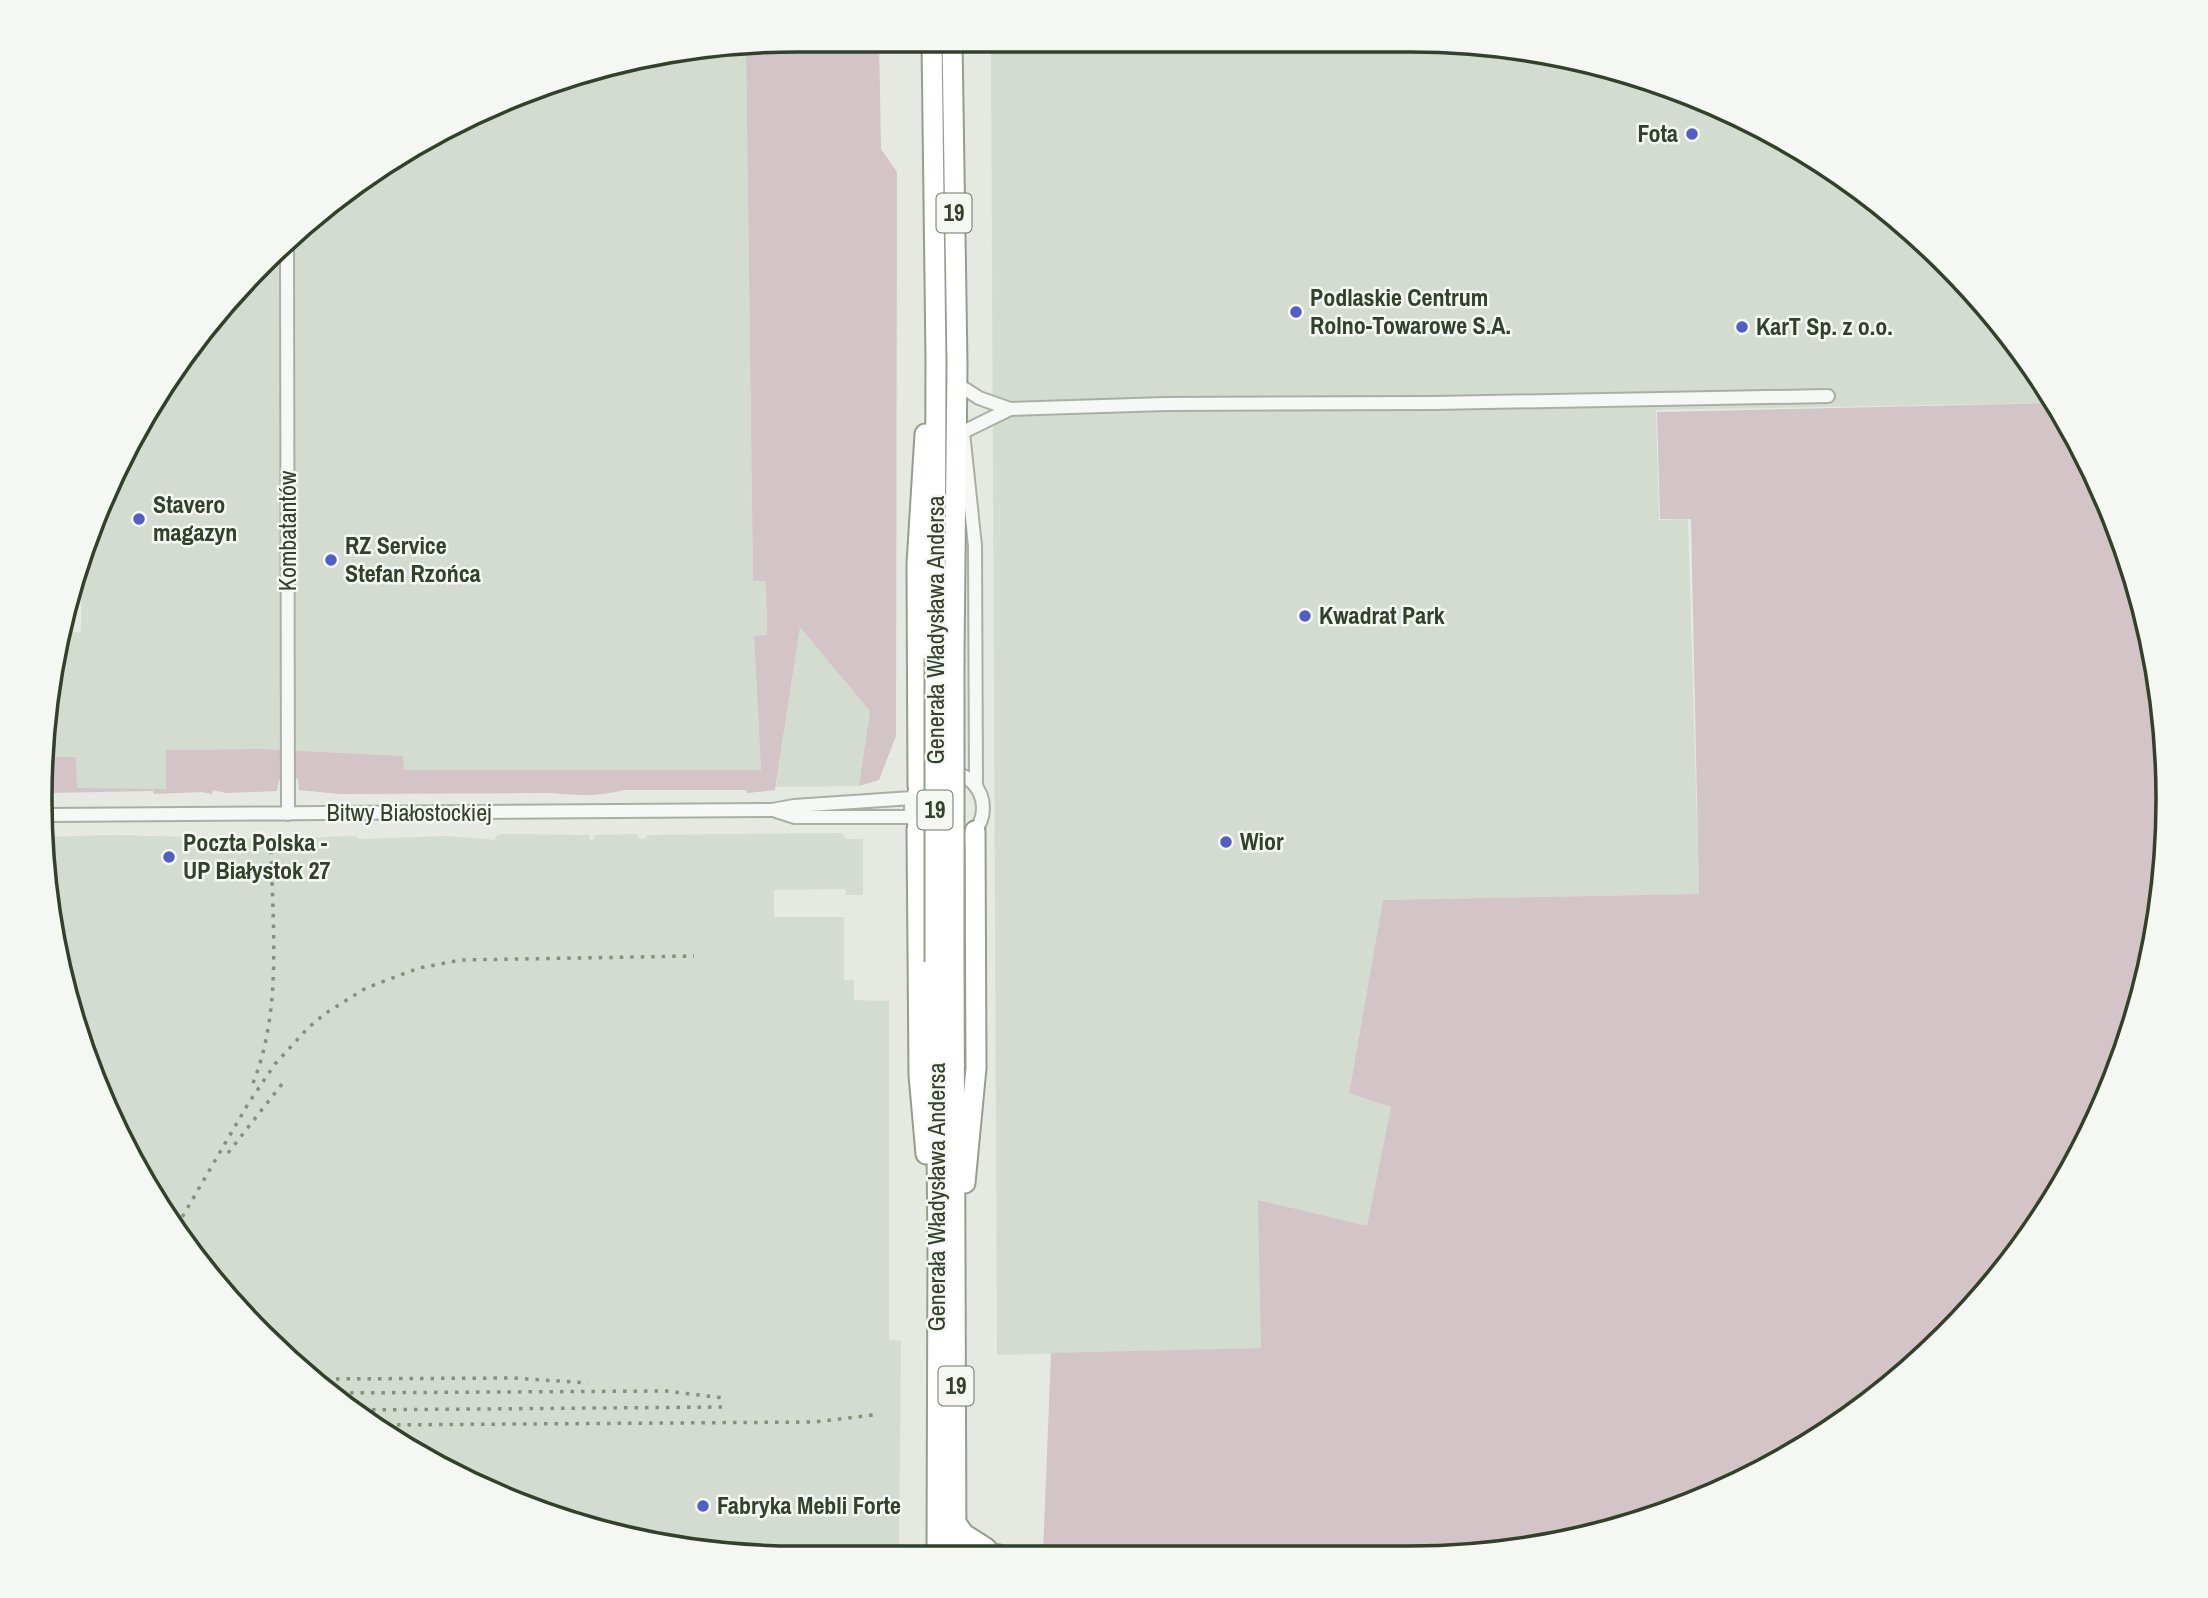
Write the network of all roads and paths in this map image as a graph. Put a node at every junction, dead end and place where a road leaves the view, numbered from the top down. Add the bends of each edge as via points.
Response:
1 (932, 52) edge
2 (952, 52) edge
3 (287, 256) edge
4 (936, 360) junction
5 (957, 365) junction
6 (962, 387) junction
7 (1828, 396) dead end
8 (1010, 409) junction
9 (963, 432) junction
10 (945, 658) junction
11 (976, 787) junction
12 (915, 792) junction
13 (772, 810) junction
14 (288, 814) junction
15 (53, 815) edge
16 (914, 823) junction
17 (975, 831) junction
18 (946, 1247) junction
19 (956, 1523) junction
20 (937, 1546) edge
21 (956, 1546) edge
22 (974, 1546) edge

1 - 4 highway, Generała Władysława Andersa / 19
2 - 5 highway, Generała Władysława Andersa / 19
3 - 14 street, Kombatantów
4 - 10 highway, Generała Władysława Andersa / 19
4 - 12 highway via 918,520
5 - 6 highway
5 - 10 highway, Generała Władysława Andersa / 19
6 - 8 street
6 - 9 highway
7 - 8 street
8 - 9 street
9 - 11 street via 975,546
10 - 18 highway, Generała Władysława Andersa / 19, bridge
11 - 12 street via 963,776 947,772 931,776
11 - 17 street via 983,810
12 - 13 street, Bitwy Białostockiej
12 - 16 street
13 - 14 street, Bitwy Białostockiej
13 - 16 street, Bitwy Białostockiej via 795,817
14 - 15 street, Bitwy Białostockiej
16 - 17 street via 931,841 950,845
16 - 18 highway via 919,1075 931,1214
17 - 18 highway via 975,1091 963,1214
18 - 19 highway, Generała Władysława Andersa / 19
18 - 20 highway, Generała Władysława Andersa / 19
19 - 21 highway, Generała Władysława Andersa / 19
19 - 22 highway

